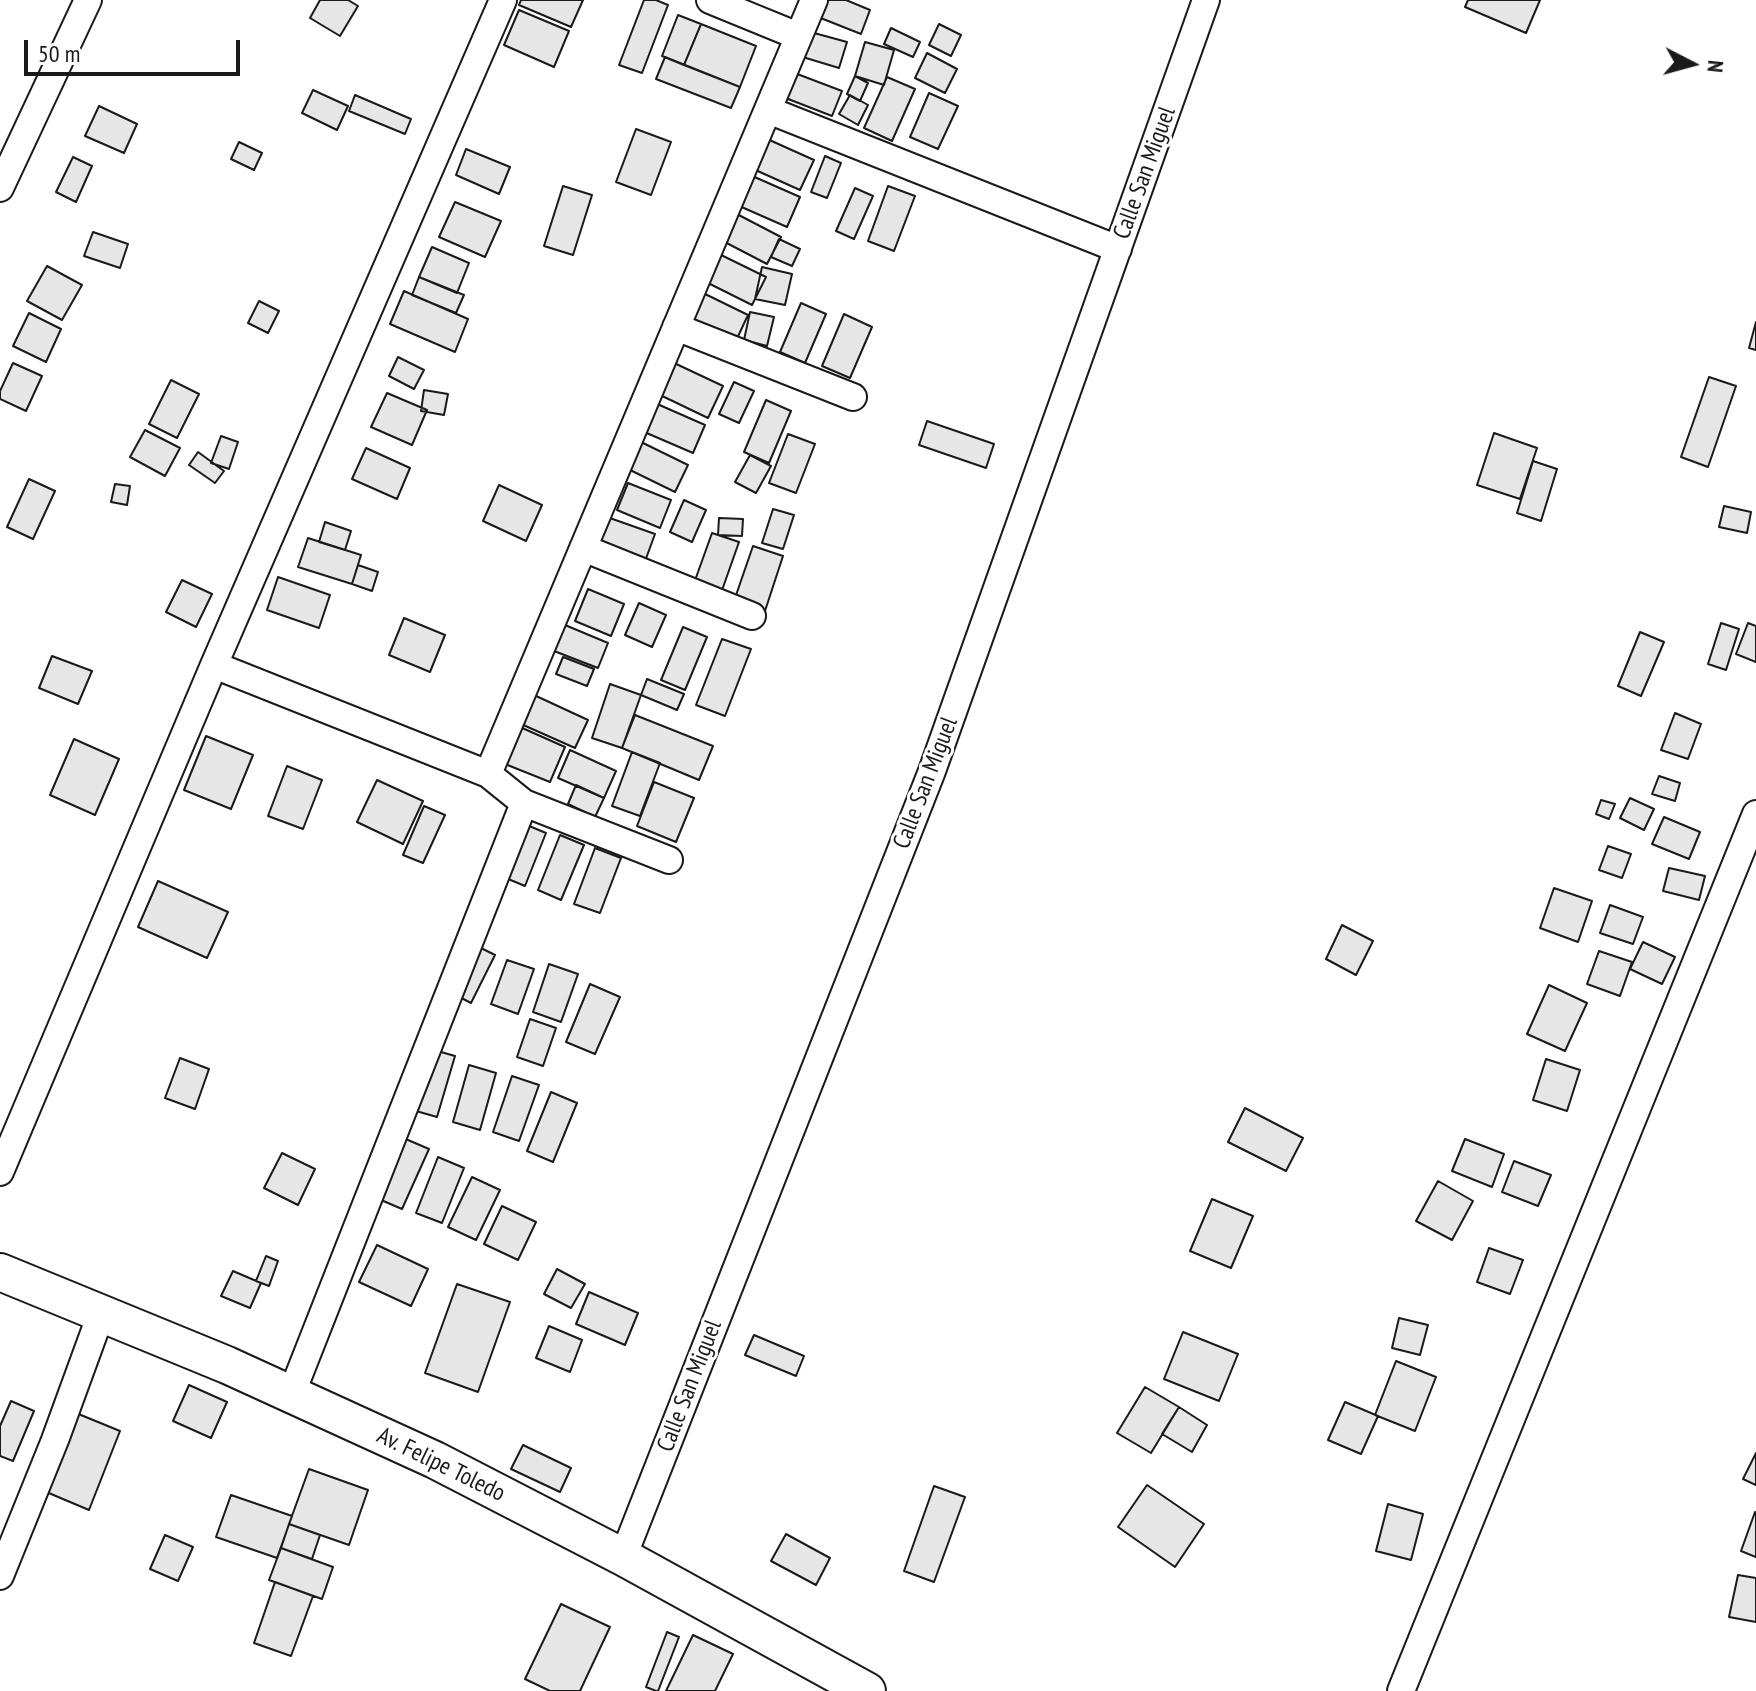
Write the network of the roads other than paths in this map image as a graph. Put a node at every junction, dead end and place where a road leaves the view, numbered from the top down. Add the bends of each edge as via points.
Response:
1 (88, 0) edge
2 (503, 0) edge
3 (710, 0) edge
4 (814, 0) edge
5 (1206, 0) edge
6 (798, 36) junction
7 (768, 110) junction
8 (0, 188) edge
9 (1118, 249) junction
10 (676, 327) junction
11 (853, 397) dead end
12 (583, 548) junction
13 (752, 616) dead end
14 (214, 665) junction
15 (488, 774) junction
16 (524, 803) junction
17 (1756, 814) edge
18 (669, 860) dead end
19 (0, 1172) edge
20 (0, 1272) edge
21 (101, 1314) junction
22 (291, 1395) junction
23 (623, 1557) junction
24 (0, 1576) edge
25 (867, 1691) edge
26 (1401, 1691) edge

1 - 8 street
2 - 14 street
3 - 6 street
4 - 6 street
5 - 9 street, Calle San Miguel
6 - 7 street
7 - 9 street
7 - 10 street
9 - 23 street, Calle San Miguel via 932,771
10 - 11 street
10 - 12 street
12 - 13 street
12 - 15 street
14 - 15 street
14 - 19 street
15 - 16 street
16 - 18 street
16 - 22 street
17 - 26 street
20 - 21 main road, Av. Felipe Toledo
21 - 22 main road, Av. Felipe Toledo
21 - 24 street
22 - 23 main road, Av. Felipe Toledo via 435,1460
23 - 25 main road, Av. Felipe Toledo

